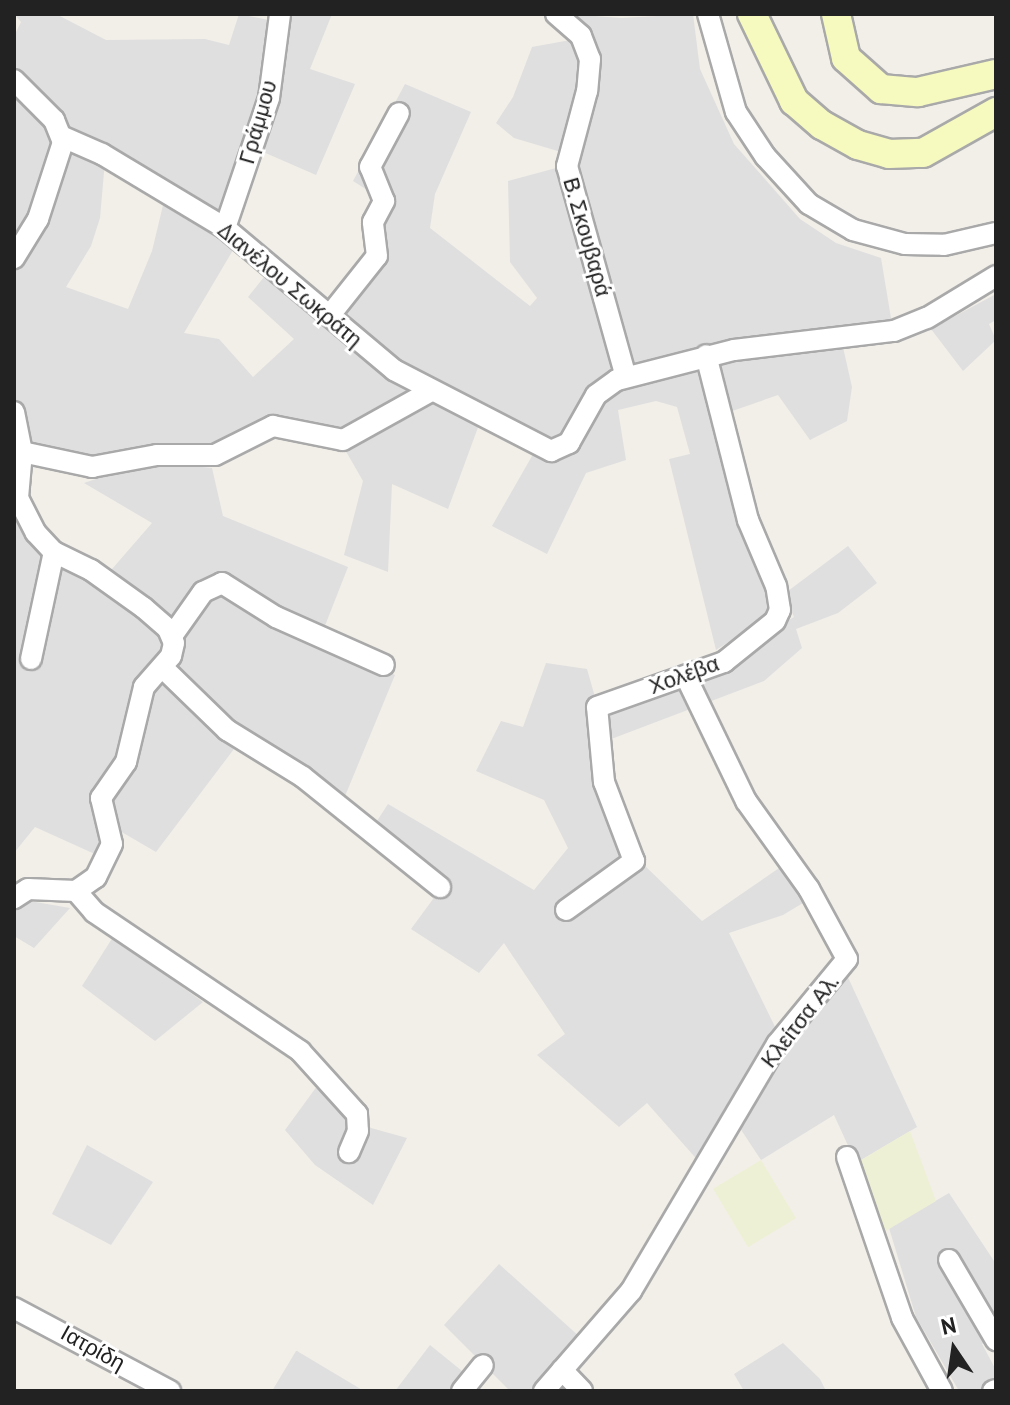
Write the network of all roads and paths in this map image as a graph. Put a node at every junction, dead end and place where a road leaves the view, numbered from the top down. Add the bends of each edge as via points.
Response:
1 (280, 14) edge
2 (556, 14) edge
3 (708, 14) edge
4 (752, 14) edge
5 (836, 14) edge
6 (996, 74) edge
7 (14, 80) edge
8 (996, 112) edge
9 (399, 113) dead end
10 (63, 137) junction
11 (225, 228) junction
12 (996, 233) edge
13 (15, 256) edge
14 (996, 276) edge
15 (330, 315) junction
16 (706, 355) junction
17 (626, 377) junction
18 (431, 391) junction
19 (14, 412) edge
20 (22, 452) junction
21 (16, 498) edge
22 (54, 552) junction
23 (172, 636) junction
24 (31, 659) dead end
25 (384, 665) dead end
26 (162, 667) junction
27 (686, 677) junction
28 (440, 887) dead end
29 (76, 891) junction
30 (14, 898) edge
31 (566, 910) dead end
32 (349, 1152) dead end
33 (847, 1157) dead end
34 (949, 1260) dead end
35 (14, 1308) edge
36 (996, 1340) edge
37 (483, 1365) dead end
38 (562, 1370) junction
39 (170, 1391) edge
40 (462, 1391) edge
41 (544, 1391) edge
42 (582, 1391) edge
43 (942, 1391) edge

1 - 11 street, Γράμμου via 269,98
2 - 17 street, Β. Σκουβαρά via 581,36 590,59 567,166
3 - 12 street via 719,68 736,112 765,156 809,204 853,230 905,244 944,245
4 - 8 main road via 794,101 858,145 889,154 923,153
5 - 6 main road via 846,58 881,89 918,92
7 - 10 street via 46,110
9 - 15 street via 370,167 384,201 373,222 377,256
10 - 11 street, Διανέλου Σωκράτη via 102,154
10 - 13 street via 48,195
11 - 15 street, Διανέλου Σωκράτη
14 - 16 street via 927,318 894,331
15 - 18 street, Διανέλου Σωκράτη via 388,365
16 - 17 street
16 - 27 street, Χολέβα via 748,520 776,586 780,610 775,621 731,657
17 - 18 street, Διανέλου Σωκράτη via 596,395 569,443 551,451
18 - 20 street via 343,440 273,426 215,455 157,455 92,467
19 - 20 street
20 - 21 street
21 - 22 street
22 - 23 street via 111,584
22 - 24 street
23 - 25 street via 203,592 222,583 276,617
23 - 26 street via 174,649
26 - 28 street via 227,730 303,777
26 - 29 street via 141,694 126,762 101,798 112,844 96,877
27 - 31 street, Χολέβα via 603,703 596,710 604,782 634,861
27 - 38 street, Κλείτσα Αλ. via 746,801 809,889 847,959 777,1044 631,1291
29 - 30 street via 28,889
29 - 32 street via 94,912 300,1051 355,1109 358,1131
33 - 43 street via 902,1318
34 - 36 street
35 - 39 street, Ιατρίδη
37 - 40 street
38 - 41 street, Κλείτσα Αλ.
38 - 42 street

